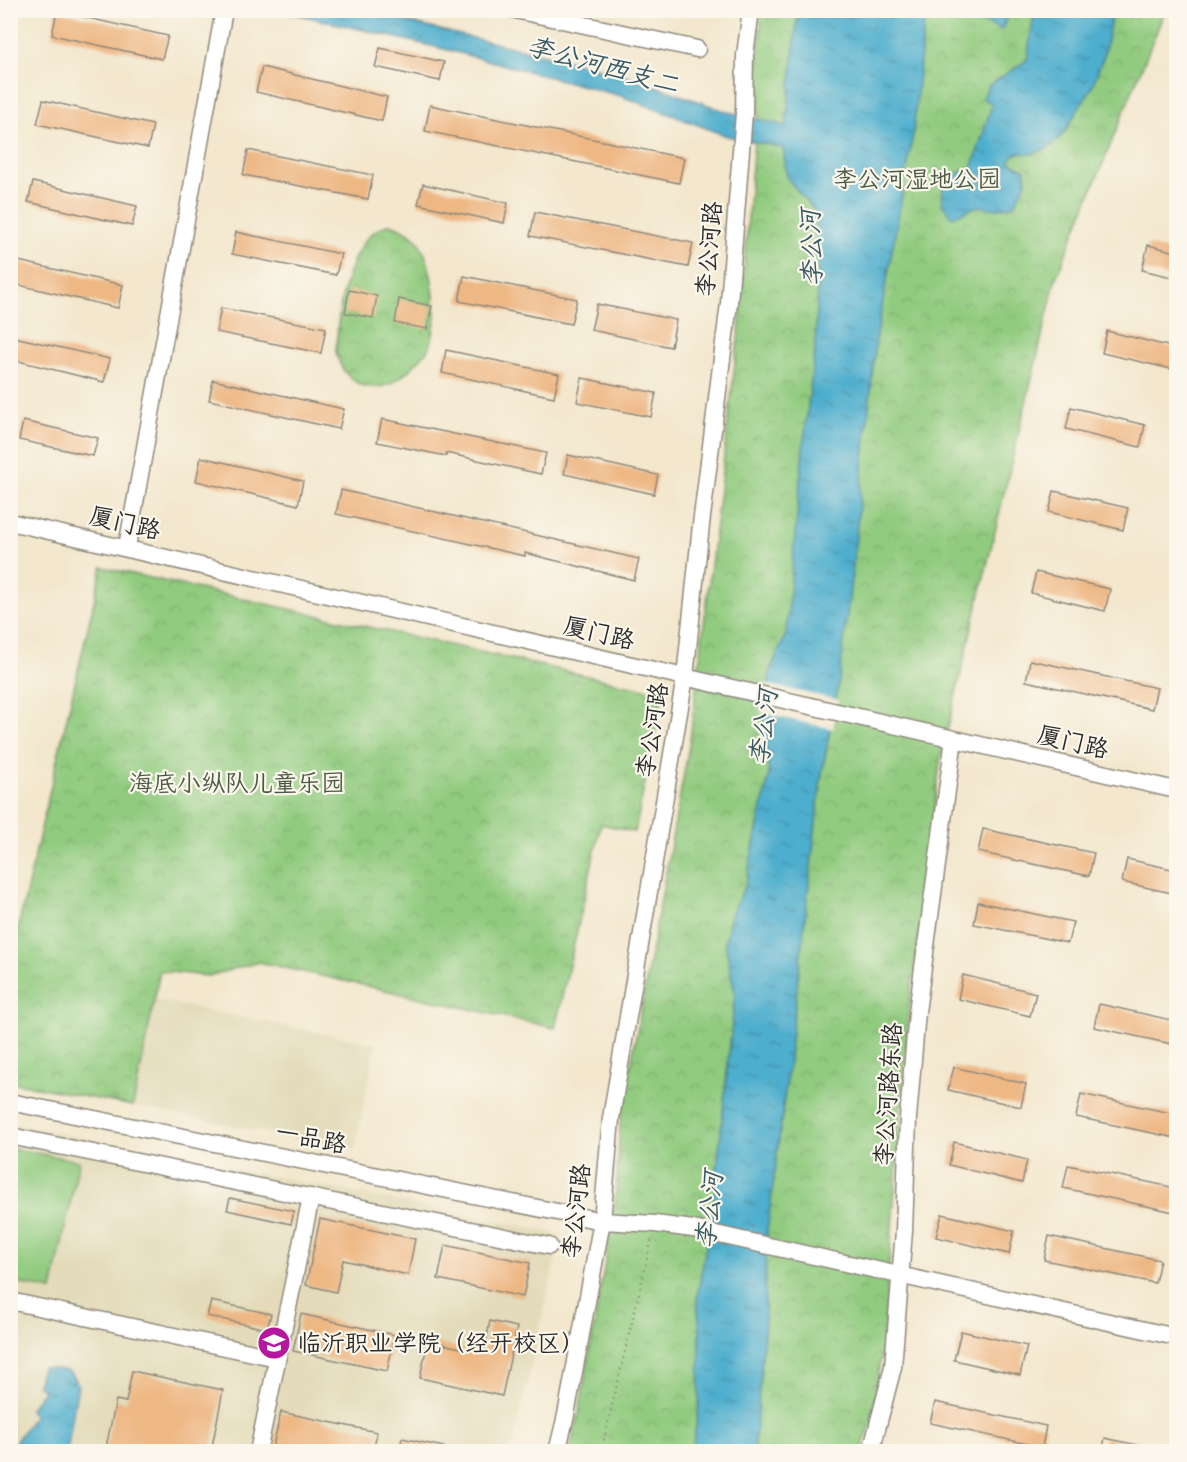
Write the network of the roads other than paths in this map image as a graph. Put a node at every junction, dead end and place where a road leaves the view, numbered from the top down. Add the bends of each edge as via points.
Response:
1 (224, 10) edge
2 (515, 10) edge
3 (751, 10) edge
4 (697, 49) dead end
5 (10, 522) edge
6 (127, 547) junction
7 (685, 677) junction
8 (954, 739) junction
9 (1176, 790) edge
10 (10, 1102) edge
11 (10, 1136) edge
12 (311, 1197) junction
13 (602, 1221) junction
14 (549, 1246) dead end
15 (900, 1276) junction
16 (10, 1301) edge
17 (1176, 1337) edge
18 (277, 1358) junction
19 (258, 1452) edge
20 (557, 1452) edge
21 (870, 1452) edge

1 - 6 street
2 - 4 street
3 - 7 street, 李公河路 via 729,303
5 - 6 street, 厦门路
6 - 7 street, 厦门路
7 - 8 street, 厦门路
7 - 13 street, 李公河路 via 611,1118
8 - 9 street, 厦门路
8 - 15 street, 李公河路东路 via 917,1012
10 - 13 street, 一品路
11 - 12 street
12 - 14 street
12 - 18 street
13 - 15 street, 一品路 via 693,1229
13 - 20 street, 李公河路
15 - 17 street, 一品路
15 - 21 street, 李公河路东路 via 893,1367
16 - 18 street
18 - 19 street

